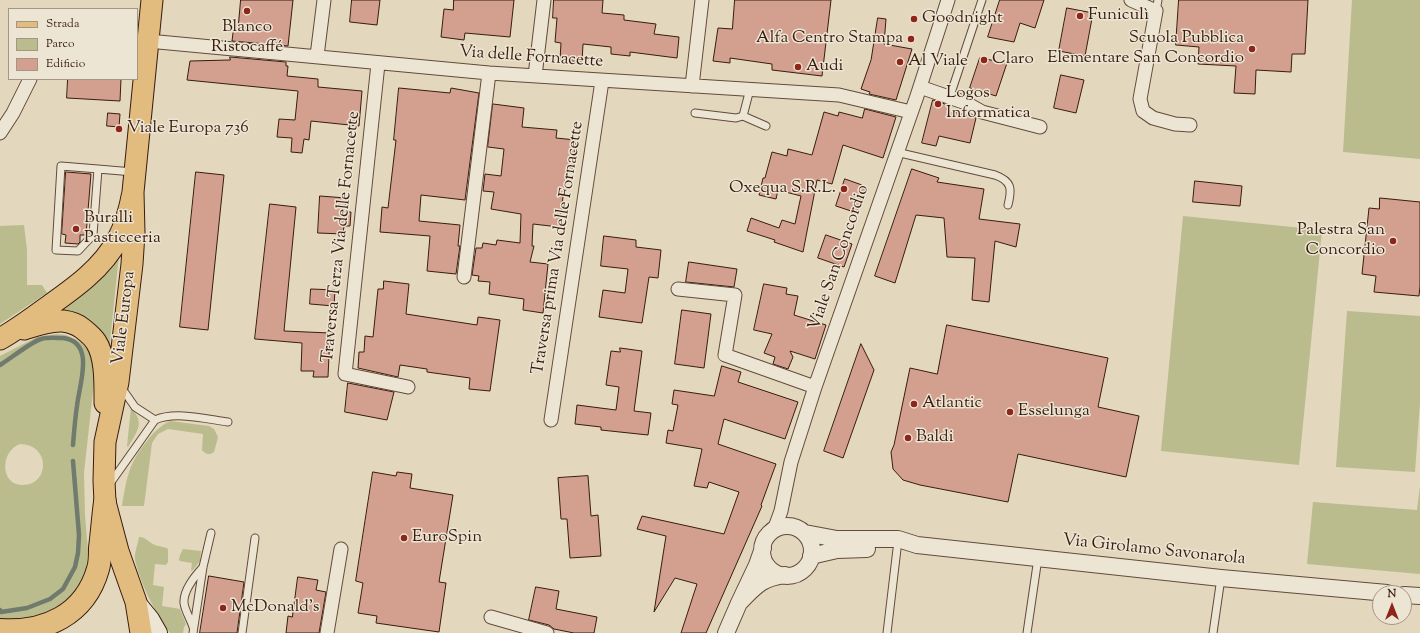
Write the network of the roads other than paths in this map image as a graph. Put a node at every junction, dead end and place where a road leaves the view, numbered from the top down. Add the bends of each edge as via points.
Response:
1 (152, 0) edge
2 (324, 0) edge
3 (544, 0) edge
4 (702, 0) edge
5 (948, 0) edge
6 (982, 0) edge
7 (1131, 0) edge
8 (1157, 5) edge
9 (148, 41) junction
10 (317, 56) junction
11 (141, 63) edge
12 (378, 64) junction
13 (489, 74) junction
14 (535, 76) junction
15 (30, 80) edge
16 (602, 81) junction
17 (692, 86) junction
18 (920, 87) junction
19 (750, 89) junction
20 (945, 94) junction
21 (911, 112) junction
22 (695, 113) dead end
23 (743, 116) junction
24 (1190, 125) dead end
25 (766, 126) dead end
26 (1040, 127) dead end
27 (0, 133) edge
28 (896, 152) junction
29 (98, 169) junction
30 (134, 182) junction
31 (1008, 205) dead end
32 (464, 277) dead end
33 (678, 290) dead end
34 (6, 336) edge
35 (118, 382) junction
36 (408, 387) dead end
37 (815, 387) junction
38 (155, 420) junction
39 (551, 420) dead end
40 (228, 422) dead end
41 (105, 442) junction
42 (104, 496) junction
43 (774, 530) junction
44 (211, 533) dead end
45 (805, 533) junction
46 (255, 538) dead end
47 (917, 545) junction
48 (763, 548) junction
49 (897, 549) junction
50 (341, 550) dead end
51 (811, 556) junction
52 (1038, 558) junction
53 (203, 567) junction
54 (785, 575) junction
55 (1221, 578) junction
56 (1372, 592) edge
57 (136, 602) junction
58 (739, 603) junction
59 (491, 617) dead end
60 (0, 630) edge
61 (194, 631) edge
62 (141, 633) edge
63 (158, 633) edge
64 (242, 633) edge
65 (327, 633) edge
66 (547, 633) edge
67 (726, 633) edge
68 (887, 633) edge
69 (1027, 633) edge
70 (1214, 633) edge

1 - 9 main road, Viale Europa
2 - 10 street
3 - 14 street
4 - 17 street
5 - 18 street, Viale San Concordio
6 - 20 lane via 952,90
7 - 8 street
8 - 24 street via 1140,99 1143,111 1153,118
9 - 10 street, Via delle Fornacette
9 - 11 main road, Viale Europa
10 - 12 street, Via delle Fornacette
11 - 30 main road, Viale Europa
12 - 13 street, Via delle Fornacette
12 - 36 street, Traversa Terza Via delle Fornacette via 345,374
13 - 14 street, Via delle Fornacette
13 - 32 street
14 - 16 street, Via delle Fornacette
15 - 27 street
16 - 17 street, Via delle Fornacette
16 - 39 street, Traversa prima Via delle Fornacette
17 - 19 street, Via delle Fornacette
18 - 20 street
18 - 21 street, Viale San Concordio
19 - 21 street, Via delle Fornacette via 839,95
19 - 23 lane
20 - 26 street via 982,112
21 - 28 street, Viale San Concordio
22 - 23 lane via 736,118
23 - 25 lane
28 - 31 lane via 1002,177 1010,188
28 - 37 street, Viale San Concordio
29 - 29 lane via 93,235 78,251 56,250 61,166
29 - 30 lane
30 - 34 main road, Viale Europa via 128,215 118,238 92,273
30 - 35 main road, Viale Europa via 133,249
33 - 37 street via 735,295 725,355
34 - 41 main road, Viale Europa via 38,324 62,321 78,325 93,338 101,355 104,373
35 - 38 lane via 135,407
35 - 41 main road, Viale Europa
37 - 43 street, Viale San Concordio via 791,462 781,511
38 - 40 lane via 173,415
38 - 42 lane
41 - 42 main road, Viale Europa
42 - 57 main road, Viale Europa via 118,551
42 - 60 highway via 99,568 85,596 53,624 25,631
43 - 45 street via 780,527 793,527
43 - 48 street, Viale San Concordio via 764,541
44 - 53 lane
45 - 47 street, Via Girolamo Savonarola via 837,539 898,539
45 - 51 street via 810,540
46 - 64 lane
47 - 49 street, Via Girolamo Savonarola
47 - 52 street, Via Girolamo Savonarola
48 - 54 street via 763,555 769,568
48 - 58 street, Viale San Concordio
49 - 51 street, Via Girolamo Savonarola via 837,550
49 - 68 lane
50 - 65 street
51 - 54 street, Viale San Concordio via 802,571
52 - 55 street, Via Girolamo Savonarola
52 - 69 lane
53 - 61 lane
53 - 61 lane via 195,576 184,604
54 - 58 street, Viale San Concordio via 766,579
55 - 56 street, Via Girolamo Savonarola
55 - 70 lane
57 - 62 main road, Viale Europa
57 - 63 main road, Viale Europa
58 - 67 street, Viale San Concordio
59 - 66 street

